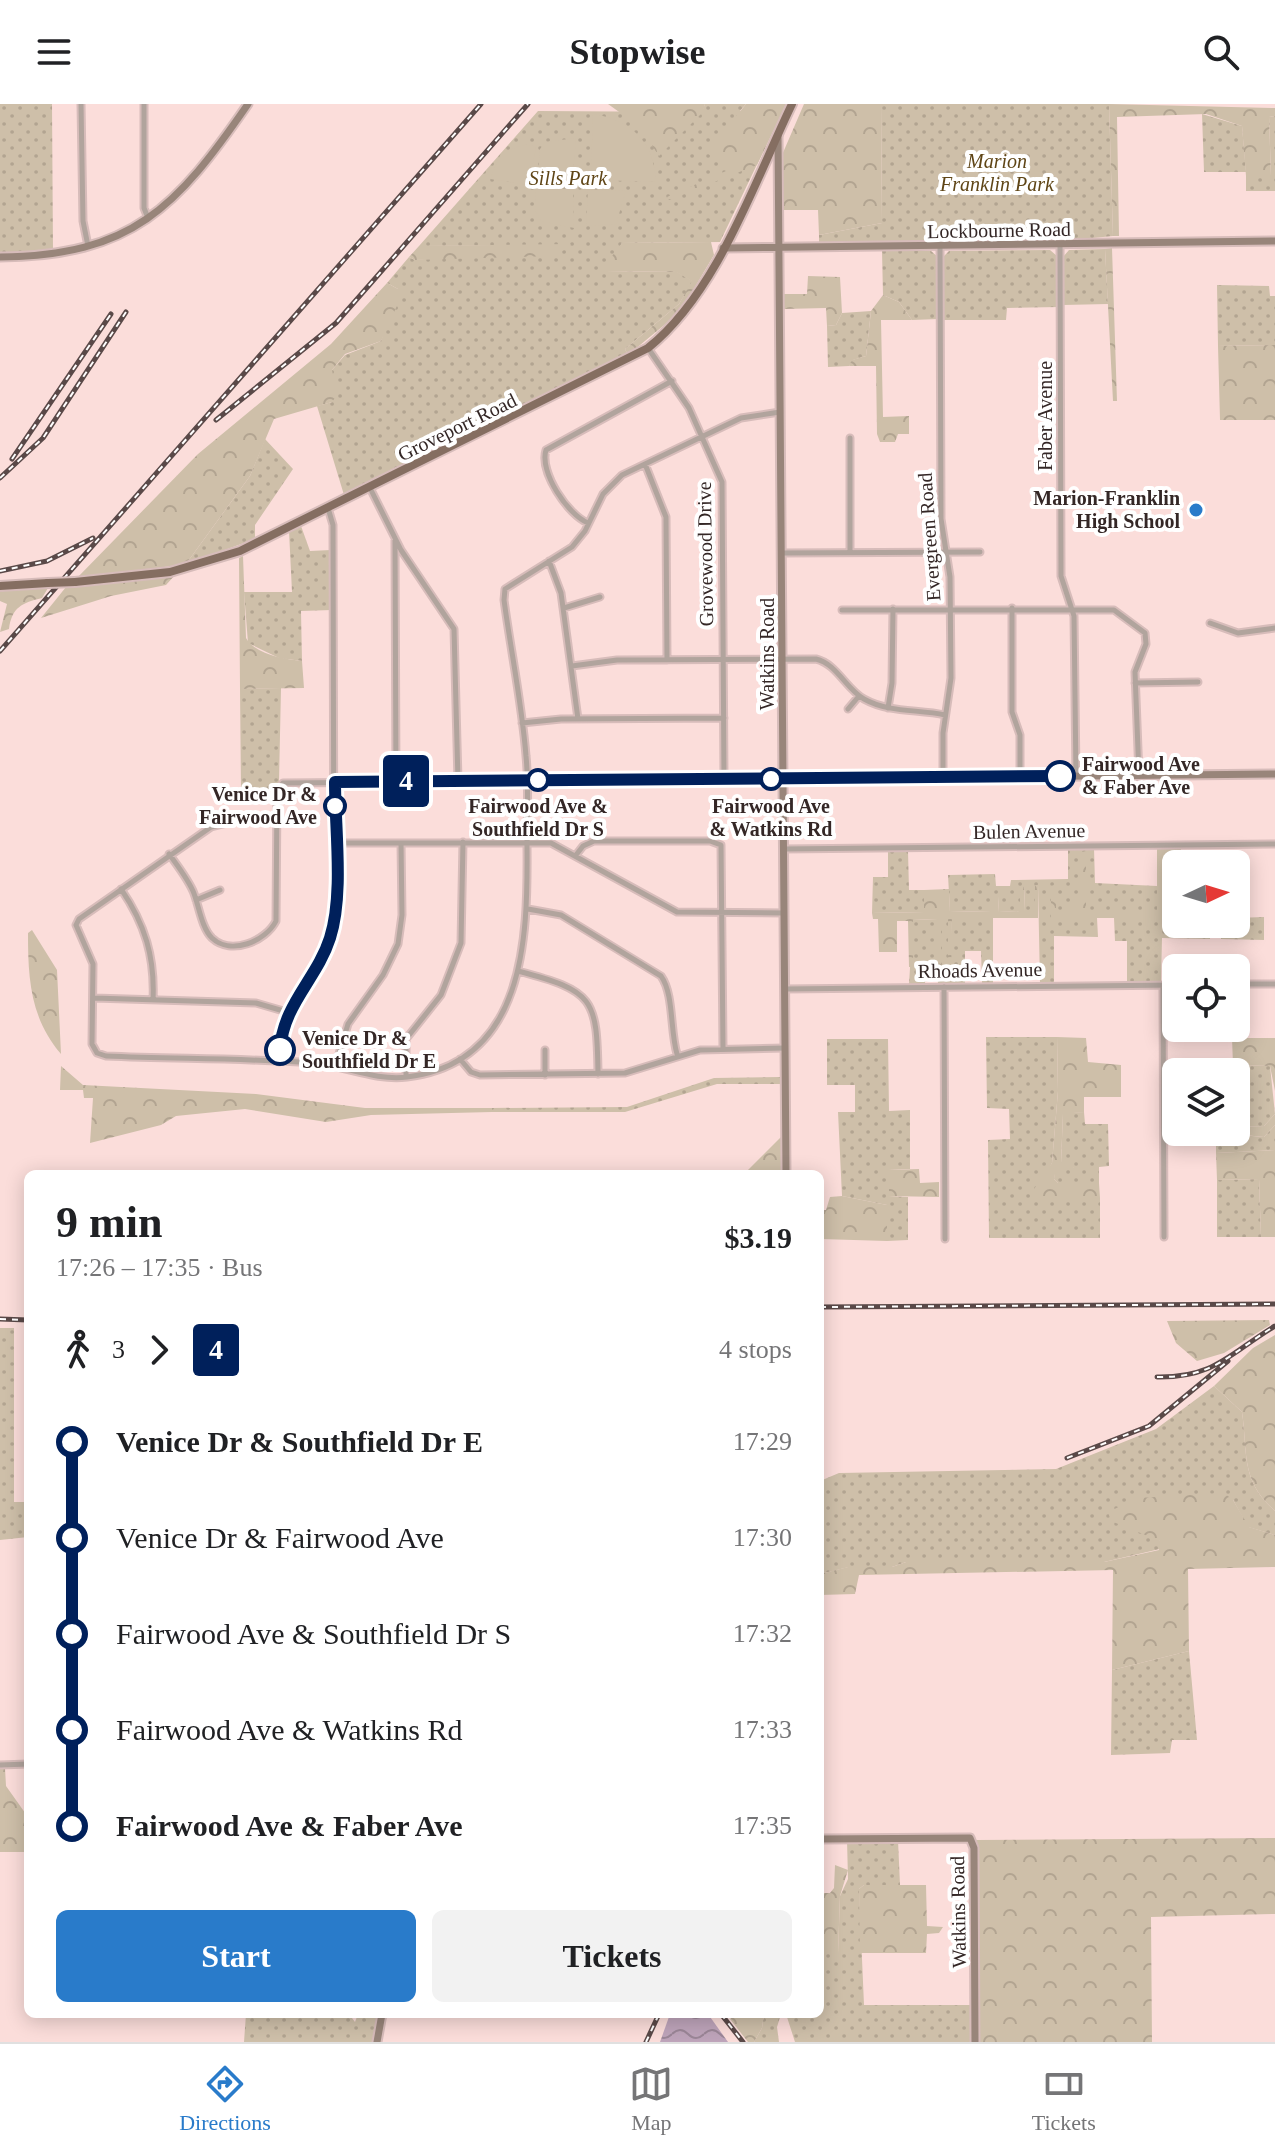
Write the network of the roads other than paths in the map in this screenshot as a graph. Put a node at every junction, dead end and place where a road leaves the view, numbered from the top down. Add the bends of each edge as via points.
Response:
1 (81, 104) edge
2 (144, 104) edge
3 (248, 104) edge
4 (792, 104) edge
5 (778, 134) junction
6 (149, 218) junction
7 (1275, 241) edge
8 (1060, 245) junction
9 (89, 247) junction
10 (940, 247) junction
11 (723, 248) junction
12 (780, 248) junction
13 (0, 257) edge
14 (648, 348) junction
15 (672, 381) junction
16 (781, 412) junction
17 (702, 436) junction
18 (850, 438) dead end
19 (645, 464) junction
20 (370, 488) junction
21 (328, 508) junction
22 (588, 523) junction
23 (395, 539) junction
24 (850, 551) junction
25 (980, 552) dead end
26 (782, 553) junction
27 (945, 553) junction
28 (549, 561) junction
29 (0, 586) edge
30 (600, 597) dead end
31 (564, 608) junction
32 (1012, 608) junction
33 (1071, 608) junction
34 (893, 609) junction
35 (950, 609) junction
36 (842, 610) dead end
37 (1210, 623) dead end
38 (1275, 628) edge
39 (723, 659) junction
40 (783, 659) junction
41 (667, 660) junction
42 (572, 666) junction
43 (1198, 682) dead end
44 (1135, 683) junction
45 (859, 696) junction
46 (888, 708) junction
47 (848, 709) dead end
48 (945, 715) junction
49 (724, 718) junction
50 (578, 719) junction
51 (522, 723) junction
52 (1275, 774) edge
53 (1076, 776) junction
54 (1139, 776) junction
55 (943, 777) junction
56 (1020, 777) junction
57 (724, 779) junction
58 (784, 779) junction
59 (527, 780) junction
60 (396, 781) junction
61 (458, 781) junction
62 (335, 782) junction
63 (277, 820) junction
64 (463, 842) junction
65 (527, 842) junction
66 (335, 843) junction
67 (401, 843) junction
68 (1275, 844) edge
69 (784, 849) junction
70 (169, 854) junction
71 (576, 855) junction
72 (121, 889) junction
73 (220, 890) dead end
74 (196, 900) junction
75 (528, 909) junction
76 (723, 913) junction
77 (784, 913) junction
78 (518, 971) junction
79 (1250, 984) edge
80 (1275, 984) edge
81 (1162, 985) edge
82 (944, 987) junction
83 (785, 989) junction
84 (94, 998) junction
85 (153, 1000) junction
86 (287, 1012) junction
87 (1163, 1042) edge
88 (723, 1048) junction
89 (785, 1048) junction
90 (545, 1050) dead end
91 (677, 1054) junction
92 (460, 1059) junction
93 (279, 1062) junction
94 (335, 1067) junction
95 (598, 1074) junction
96 (545, 1075) junction
97 (406, 1077) junction
98 (786, 1170) edge
99 (1164, 1237) dead end
100 (945, 1239) dead end
101 (24, 1764) edge
102 (0, 1765) edge
103 (824, 1839) edge
104 (381, 2018) edge
105 (377, 2042) edge
106 (975, 2042) edge

1 - 9 street via 83,221
2 - 6 street via 144,203
3 - 6 street via 193,181
4 - 5 main road, Groveport Road
5 - 11 main road, Groveport Road
5 - 12 street, Watkins Road
6 - 9 street
7 - 8 street, Lockbourne Road
8 - 10 street, Lockbourne Road
8 - 33 street, Faber Avenue via 1061,576
9 - 13 street
10 - 12 street, Lockbourne Road
10 - 27 street, Evergreen Road
11 - 12 street, Lockbourne Road
11 - 14 main road, Groveport Road via 686,312
12 - 16 street, Watkins Road
14 - 15 street, Grovewood Drive
14 - 20 main road, Groveport Road
15 - 17 street, Grovewood Drive
15 - 22 street via 546,450 544,462 566,506
16 - 17 street via 741,418
16 - 26 street, Watkins Road
17 - 19 street
17 - 39 street, Grovewood Drive via 722,482
18 - 24 street
19 - 22 street via 610,485
19 - 41 street via 666,517
20 - 21 main road, Groveport Road
20 - 23 street
21 - 29 main road, Groveport Road, bridge via 199,565 141,578
21 - 62 street via 333,525
22 - 28 street via 572,547
23 - 60 street
23 - 61 street via 454,629
24 - 26 street
24 - 27 street
25 - 27 street
26 - 40 street, Watkins Road
27 - 35 street, Evergreen Road
28 - 31 street
28 - 51 street via 505,589
30 - 31 street
31 - 42 street
32 - 33 street
32 - 35 street
32 - 56 street via 1012,712 1020,735
33 - 44 street via 1110,608 1145,633
33 - 53 street, Faber Avenue
34 - 35 street
34 - 36 street
34 - 46 street
35 - 48 street, Evergreen Road via 951,678
37 - 38 street via 1238,633
39 - 40 street
39 - 41 street
39 - 49 street, Grovewood Drive
40 - 45 street via 825,662
40 - 58 street, Watkins Road
41 - 42 street
42 - 50 street
43 - 44 street
44 - 54 street
45 - 46 street
45 - 47 street
46 - 48 street
48 - 55 street, Evergreen Road
49 - 50 street
49 - 57 street, Grovewood Drive
50 - 51 street
51 - 59 street
52 - 54 street
53 - 54 street
53 - 56 street
55 - 56 street
55 - 58 street
57 - 58 street
57 - 59 street
58 - 69 street, Watkins Road
59 - 61 street
59 - 65 street
60 - 61 street
60 - 62 street
62 - 63 street via 280,785
62 - 66 street
63 - 70 street via 218,824
63 - 74 street via 276,921 262,938 239,944 211,937
64 - 65 street
64 - 67 street
64 - 97 street via 461,943 441,995 406,1039
65 - 71 street via 556,844
65 - 75 street
66 - 67 street
66 - 86 street via 332,932
67 - 94 street via 398,944 348,1024
68 - 69 street, Bulen Avenue
69 - 77 street, Watkins Road
70 - 72 street
70 - 74 street
71 - 76 street via 667,908
71 - 76 street via 594,841 719,843
72 - 84 street via 76,925 93,964
72 - 85 street via 148,939
73 - 74 street
75 - 78 street
75 - 91 street via 561,915 661,976 668,989
76 - 77 street
76 - 88 street
77 - 83 street, Watkins Road
78 - 92 street via 498,1021
78 - 95 street via 577,992 592,1006
79 - 80 street
81 - 82 street, Rhoads Avenue
82 - 83 street, Rhoads Avenue
82 - 100 street
83 - 89 street, Watkins Road
84 - 85 street
84 - 93 street via 92,1044 97,1053
85 - 86 street via 256,1003
86 - 93 street
87 - 99 street
88 - 89 street
88 - 91 street
89 - 98 street, Watkins Road
90 - 96 street
91 - 95 street via 637,1070
92 - 96 street via 480,1075
92 - 97 street
93 - 94 street
94 - 97 street
95 - 96 street
101 - 102 street
103 - 106 street, Watkins Road via 970,1838
104 - 105 street

